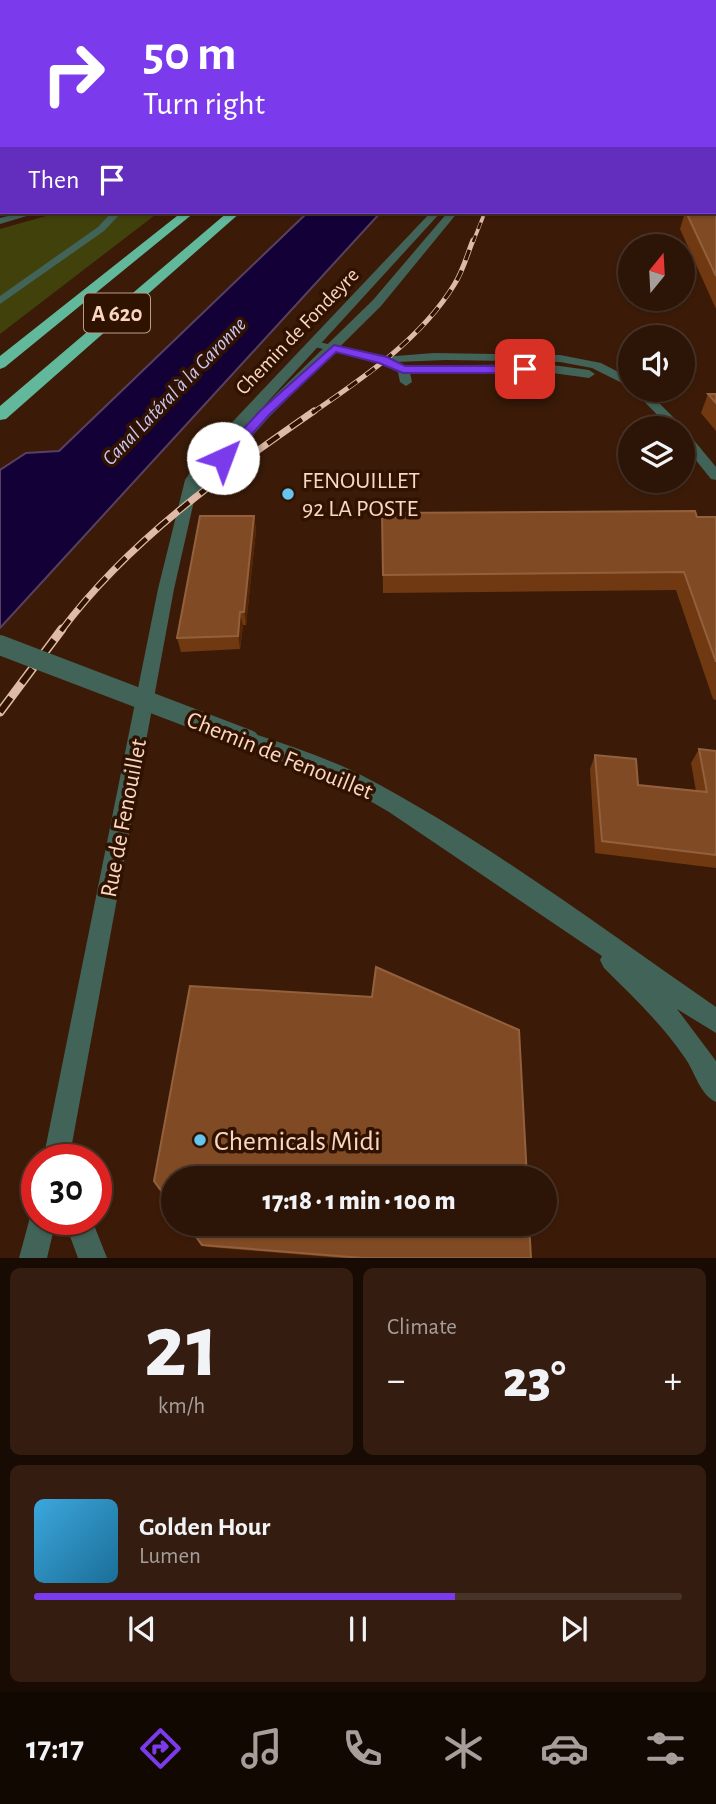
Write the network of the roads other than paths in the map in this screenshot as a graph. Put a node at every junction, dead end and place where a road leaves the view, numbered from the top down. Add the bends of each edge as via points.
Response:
1 (27, 214) edge
2 (115, 214) edge
3 (187, 214) edge
4 (233, 214) edge
5 (434, 214) edge
6 (451, 214) edge
7 (0, 221) edge
8 (0, 301) edge
9 (315, 344) junction
10 (334, 348) junction
11 (383, 360) junction
12 (0, 365) edge
13 (618, 374) edge
14 (618, 381) edge
15 (651, 402) edge
16 (0, 415) edge
17 (665, 416) edge
18 (695, 450) edge
19 (716, 476) edge
20 (185, 503) junction
21 (0, 645) edge
22 (577, 925) junction
23 (716, 1021) edge
24 (716, 1089) edge
25 (63, 1133) junction
26 (60, 1144) edge
27 (65, 1144) edge
28 (38, 1235) edge
29 (82, 1235) edge
30 (33, 1258) edge
31 (93, 1258) edge

1 - 7 street
2 - 8 lane
3 - 12 highway, A 620
4 - 16 highway, A 620
5 - 9 street, Chemin de Fondeyre
6 - 10 street, Chemin de Fondeyre
9 - 10 lane
9 - 20 street, Chemin de Fondeyre via 208,456 192,480
10 - 11 lane
10 - 20 street, Chemin de Fondeyre via 265,413
11 - 13 lane via 549,356
11 - 14 lane via 404,376 545,368
15 - 17 lane
18 - 19 lane
20 - 25 street, Rue de Fenouillet
21 - 22 street, Chemin de Fenouillet, bridge via 353,781 495,868
22 - 23 street, Chemin de Fenouillet
22 - 24 street, Chemin de Fenouillet via 666,1013 705,1062
25 - 26 street, Rue de Fenouillet
25 - 27 street, Rue de Fenouillet
28 - 30 street
29 - 31 street

